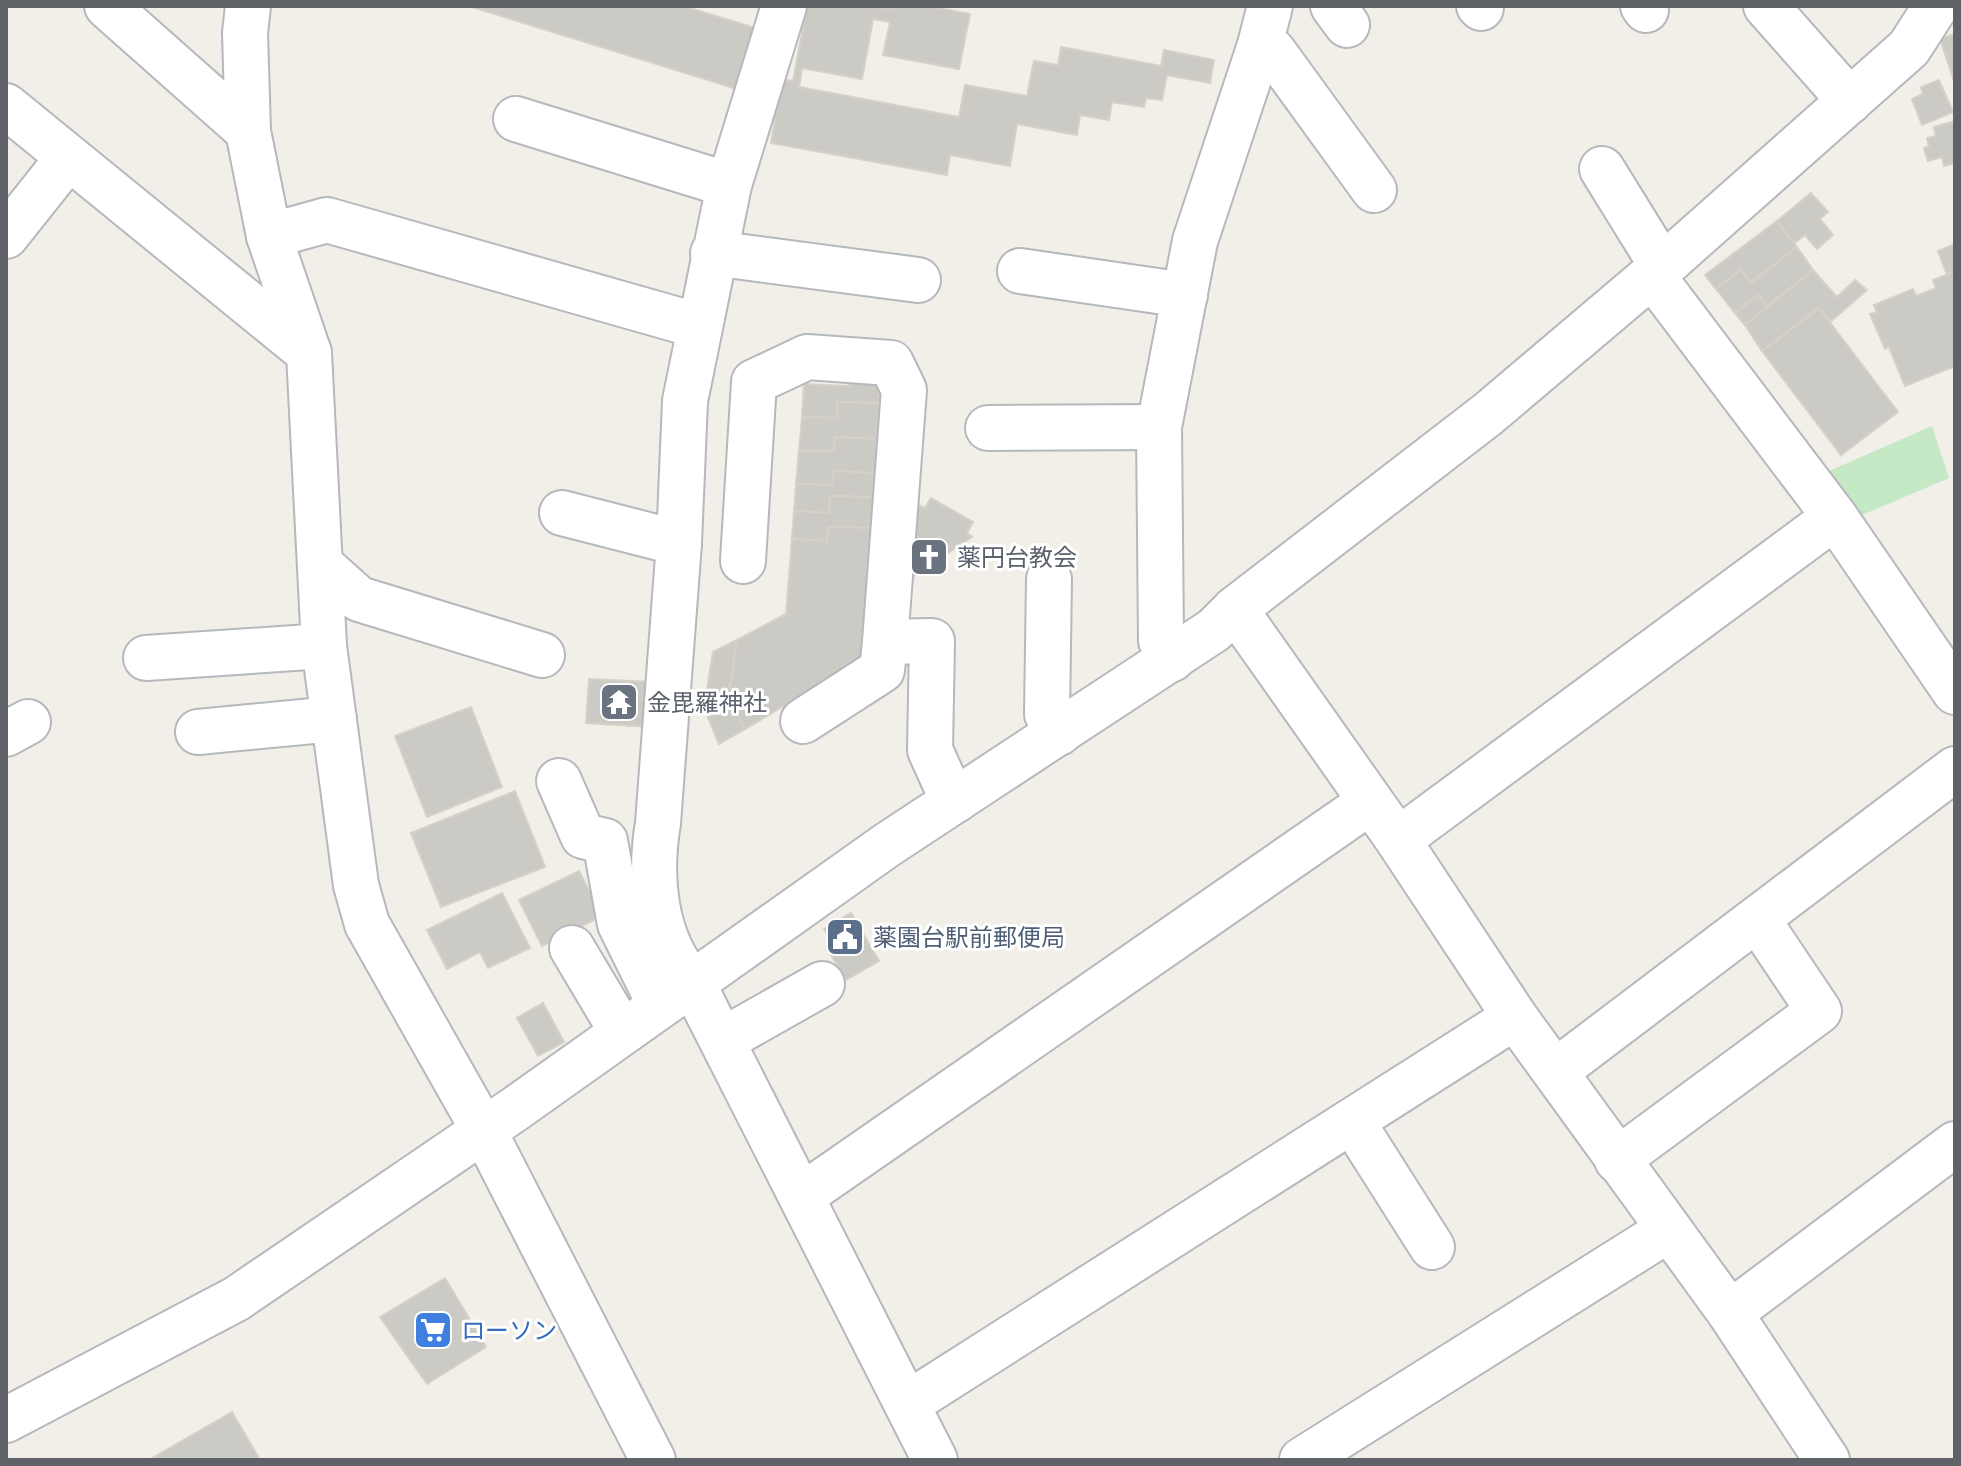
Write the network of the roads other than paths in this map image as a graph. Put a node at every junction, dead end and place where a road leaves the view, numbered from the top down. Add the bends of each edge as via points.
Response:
1 (107, 6) edge
2 (248, 6) edge
3 (784, 6) edge
4 (1766, 6) edge
5 (1936, 6) edge
6 (1265, 26) edge
7 (1850, 101) junction
8 (8, 114) edge
9 (516, 119) dead end
10 (248, 131) junction
11 (68, 158) junction
12 (1602, 169) dead end
13 (729, 185) junction
14 (1374, 190) dead end
15 (6, 236) edge
16 (269, 236) junction
17 (713, 253) junction
18 (1662, 267) junction
19 (1020, 271) dead end
20 (918, 280) dead end
21 (1185, 295) junction
22 (699, 326) junction
23 (309, 353) junction
24 (1159, 427) junction
25 (988, 428) dead end
26 (562, 513) dead end
27 (1835, 517) junction
28 (679, 543) junction
29 (743, 561) dead end
30 (320, 564) junction
31 (1049, 579) dead end
32 (1235, 609) junction
33 (885, 642) junction
34 (324, 646) junction
35 (542, 655) dead end
36 (146, 658) dead end
37 (1172, 659) junction
38 (1955, 692) edge
39 (334, 719) junction
40 (803, 721) dead end
41 (198, 732) dead end
42 (1059, 733) junction
43 (1955, 769) edge
44 (559, 781) dead end
45 (956, 800) junction
46 (1370, 802) junction
47 (1398, 840) junction
48 (1758, 920) junction
49 (572, 948) dead end
50 (822, 984) dead end
51 (676, 994) junction
52 (1515, 1017) junction
53 (622, 1032) junction
54 (723, 1040) junction
55 (1556, 1071) junction
56 (1352, 1121) junction
57 (484, 1131) junction
58 (1955, 1144) edge
59 (1617, 1160) junction
60 (803, 1195) junction
61 (1668, 1230) junction
62 (1432, 1247) dead end
63 (1730, 1313) junction
64 (907, 1404) junction
65 (6, 1420) edge
66 (1808, 1454) edge
67 (653, 1460) edge
68 (935, 1460) edge
69 (1302, 1460) edge

1 - 10 street
2 - 10 street
3 - 13 street
4 - 7 street
5 - 7 street via 1909,48
6 - 14 street via 1273,51
6 - 21 street via 1195,241
7 - 18 street
8 - 11 street
9 - 13 street
10 - 16 street
11 - 15 street
11 - 23 street
12 - 18 street
13 - 17 street
16 - 22 street via 327,220
16 - 23 street
17 - 20 street
17 - 22 street
18 - 27 street
18 - 32 street via 1488,414
19 - 21 street
21 - 24 street
22 - 28 street via 685,401
23 - 30 street
24 - 25 street
24 - 37 street via 1161,641
26 - 28 street
27 - 38 street
27 - 47 street
28 - 51 street via 653,851 656,906 677,965
29 - 33 street via 754,382 807,357 891,363 904,390
30 - 34 street
30 - 35 street via 359,599
31 - 42 street via 1047,714
32 - 37 street
32 - 46 street
33 - 40 street via 882,670
33 - 45 street via 932,641 930,750
34 - 36 street
34 - 39 street
37 - 42 street
39 - 41 street
39 - 57 street via 356,885 367,924
42 - 45 street
43 - 48 street
44 - 51 street via 583,836 605,841 620,924
45 - 51 street
46 - 47 street
46 - 60 street
47 - 52 street
48 - 55 street
48 - 59 street via 1819,1011
49 - 53 street
50 - 54 street
51 - 53 street
51 - 54 street
52 - 55 street
52 - 56 street
53 - 57 street
54 - 60 street
55 - 59 street
56 - 62 street
56 - 64 street
57 - 65 street via 236,1299
57 - 67 street
58 - 63 street
59 - 61 street
60 - 64 street
61 - 63 street
61 - 69 street
63 - 66 street
64 - 68 street

